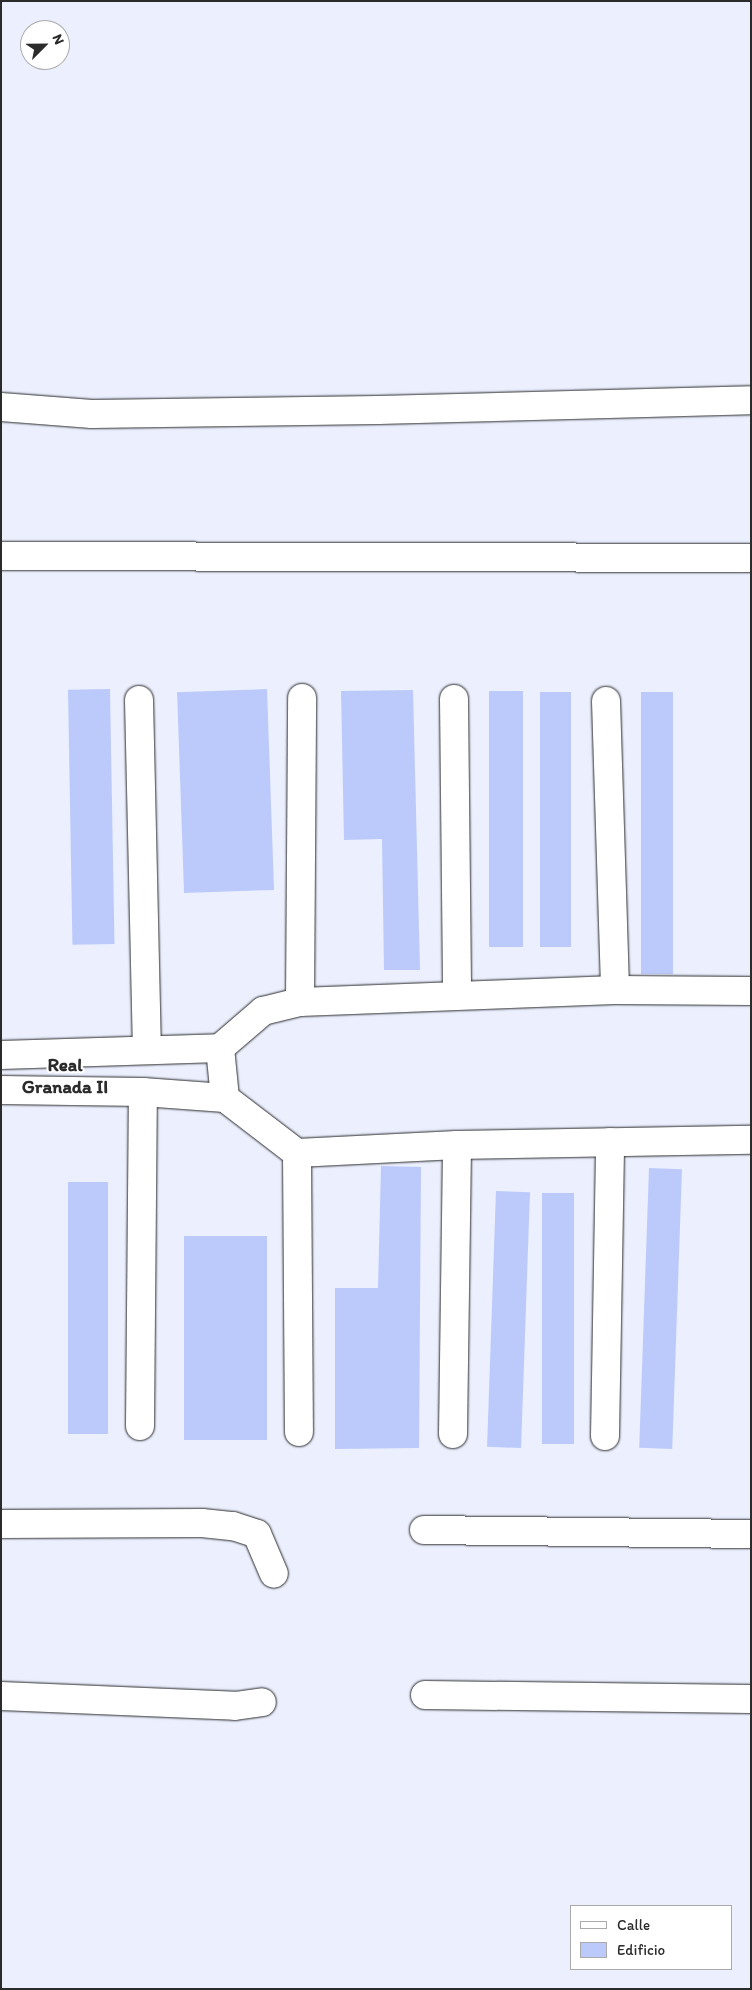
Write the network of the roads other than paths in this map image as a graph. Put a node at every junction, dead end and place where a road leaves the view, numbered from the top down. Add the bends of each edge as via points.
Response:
1 (751, 400) edge
2 (1, 408) edge
3 (1, 556) edge
4 (751, 558) edge
5 (302, 698) dead end
6 (454, 698) dead end
7 (139, 700) dead end
8 (606, 701) dead end
9 (615, 990) junction
10 (751, 991) edge
11 (457, 995) junction
12 (300, 1002) junction
13 (220, 1048) junction
14 (148, 1050) junction
15 (1, 1055) edge
16 (1, 1090) edge
17 (143, 1092) junction
18 (225, 1098) junction
19 (751, 1140) edge
20 (610, 1142) junction
21 (457, 1145) junction
22 (297, 1153) junction
23 (140, 1426) dead end
24 (299, 1432) dead end
25 (453, 1434) dead end
26 (605, 1436) dead end
27 (1, 1524) edge
28 (424, 1530) dead end
29 (751, 1534) edge
30 (274, 1574) dead end
31 (425, 1695) dead end
32 (1, 1696) edge
33 (751, 1700) edge
34 (262, 1702) dead end

1 - 2 street via 92,414
3 - 4 street
5 - 12 street
6 - 11 street
7 - 14 street
8 - 9 street
9 - 10 street
9 - 11 street
11 - 12 street
12 - 13 street via 263,1011
13 - 14 street
13 - 18 street
14 - 15 street
16 - 17 street
17 - 18 street
17 - 23 street
18 - 22 street
19 - 20 street
20 - 21 street
20 - 26 street
21 - 22 street
21 - 25 street
22 - 24 street
27 - 30 street via 202,1523 233,1526 257,1534
28 - 29 street
31 - 33 street
32 - 34 street via 235,1706

